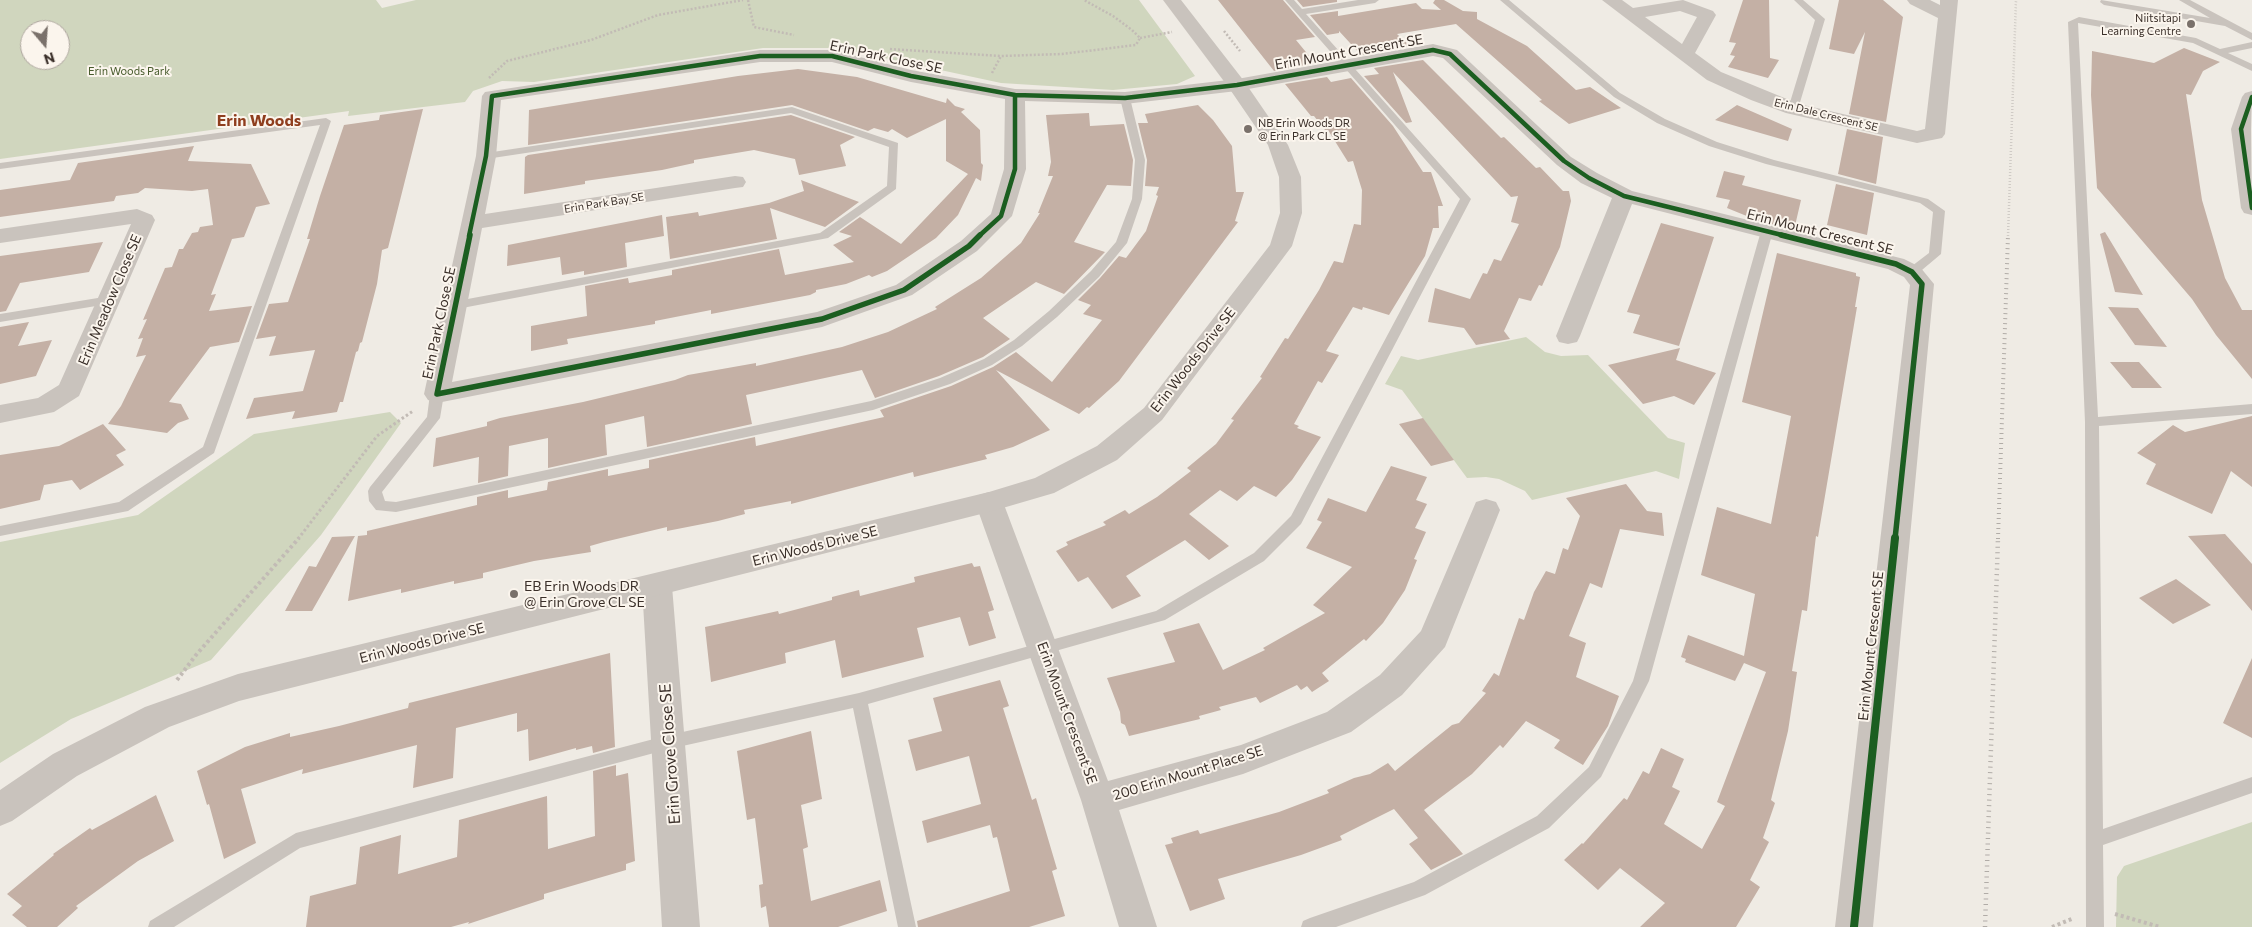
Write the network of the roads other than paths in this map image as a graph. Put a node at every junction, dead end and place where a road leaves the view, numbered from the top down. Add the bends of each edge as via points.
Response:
1 (1172, 0) edge
2 (1289, 0) edge
3 (1375, 0) edge
4 (1504, 0) edge
5 (1611, 0) edge
6 (1798, 0) edge
7 (1916, 0) edge
8 (2183, 0) edge
9 (1948, 8) edge
10 (2104, 11) edge
11 (1300, 12) junction
12 (1629, 14) junction
13 (2228, 24) junction
14 (2252, 37) edge
15 (2252, 45) edge
16 (2218, 52) junction
17 (1685, 55) junction
18 (1347, 65) junction
19 (2252, 68) edge
20 (1236, 85) junction
21 (1015, 95) junction
22 (2252, 97) edge
23 (1125, 98) junction
24 (1793, 108) junction
25 (486, 156) junction
26 (0, 166) edge
27 (735, 182) dead end
28 (1624, 196) junction
29 (2252, 208) edge
30 (473, 223) junction
31 (1767, 231) junction
32 (0, 236) edge
33 (1912, 272) junction
34 (110, 300) junction
35 (457, 304) junction
36 (0, 318) edge
37 (1568, 336) dead end
38 (437, 394) junction
39 (2252, 409) edge
40 (0, 414) edge
41 (2092, 422) junction
42 (989, 502) junction
43 (1486, 510) dead end
44 (0, 530) edge
45 (657, 586) junction
46 (1044, 648) junction
47 (859, 700) junction
48 (669, 742) junction
49 (2252, 785) edge
50 (1098, 800) junction
51 (0, 810) edge
52 (2095, 840) junction
53 (677, 926) edge
54 (157, 927) edge
55 (907, 927) edge
56 (1138, 927) edge
57 (1310, 927) edge
58 (1854, 927) edge
59 (2095, 927) edge

1 - 20 street, Erin Woods Drive SE
2 - 11 lane
3 - 11 lane
4 - 33 lane via 1617,95 1661,121 1713,144 1770,162 1924,201 1939,211 1935,254
5 - 12 street, Erin Dale Crescent SE
6 - 24 lane via 1820,18
7 - 9 street
8 - 13 lane
9 - 24 street, Erin Dale Crescent SE via 1935,134 1917,137
10 - 13 lane
10 - 16 lane via 2196,41
10 - 41 lane via 2074,22
11 - 18 lane
12 - 17 street, Erin Dale Crescent SE
12 - 17 street via 1682,5 1707,15
13 - 14 lane
15 - 16 lane
16 - 19 lane
17 - 24 street, Erin Dale Crescent SE via 1714,76
18 - 20 street, Erin Mount Crescent SE
18 - 28 street, Erin Mount Crescent SE via 1433,50 1450,54 1564,161 1588,178
18 - 46 lane via 1466,199 1296,520 1259,557 1160,616
20 - 23 street, Erin Park Close SE
20 - 42 street, Erin Woods Drive SE via 1278,145 1290,177 1291,213 1281,246 1153,414 1099,457 1044,486
21 - 23 street, Erin Park Close SE
21 - 25 street, Erin Park Close SE via 911,76 832,56 760,56 492,96
21 - 38 street, Erin Park Close SE via 1015,169 1001,216 969,246 904,290 822,319
22 - 29 street via 2241,129
23 - 38 lane via 1140,160 1137,199 1121,242 1095,274 1018,343 988,362 945,381 873,405 396,508 381,506 376,501 375,491 433,418
25 - 30 street, Erin Park Close SE
25 - 35 lane via 792,110 894,145 892,187 824,236
26 - 44 lane via 326,121 209,450 123,506
27 - 30 street, Erin Park Bay SE
28 - 31 street, Erin Mount Crescent SE
28 - 37 street
30 - 35 street, Erin Park Close SE
31 - 33 street, Erin Mount Crescent SE via 1896,264
31 - 57 lane via 1641,681 1595,772 1543,822 1427,885
32 - 34 street, Erin Meadow Close SE via 136,216 144,220
33 - 58 street, Erin Mount Crescent SE via 1922,284
34 - 36 lane
34 - 40 street, Erin Meadow Close SE via 70,390 45,406
35 - 38 street, Erin Park Close SE
39 - 41 lane
41 - 52 lane
42 - 45 street, Erin Woods Drive SE
42 - 46 street, Erin Mount Crescent SE
43 - 50 street, 200 Erin Mount Place SE via 1434,638 1391,685 1339,722 1244,759
45 - 48 street, Erin Grove Close SE
45 - 51 street, Erin Woods Drive SE via 238,688 157,716 65,765
46 - 47 lane
46 - 50 street, Erin Mount Crescent SE
47 - 48 lane
47 - 55 lane
48 - 53 street, Erin Grove Close SE
48 - 54 lane via 296,841
49 - 52 lane
50 - 56 street, Erin Mount Crescent SE
52 - 59 lane

